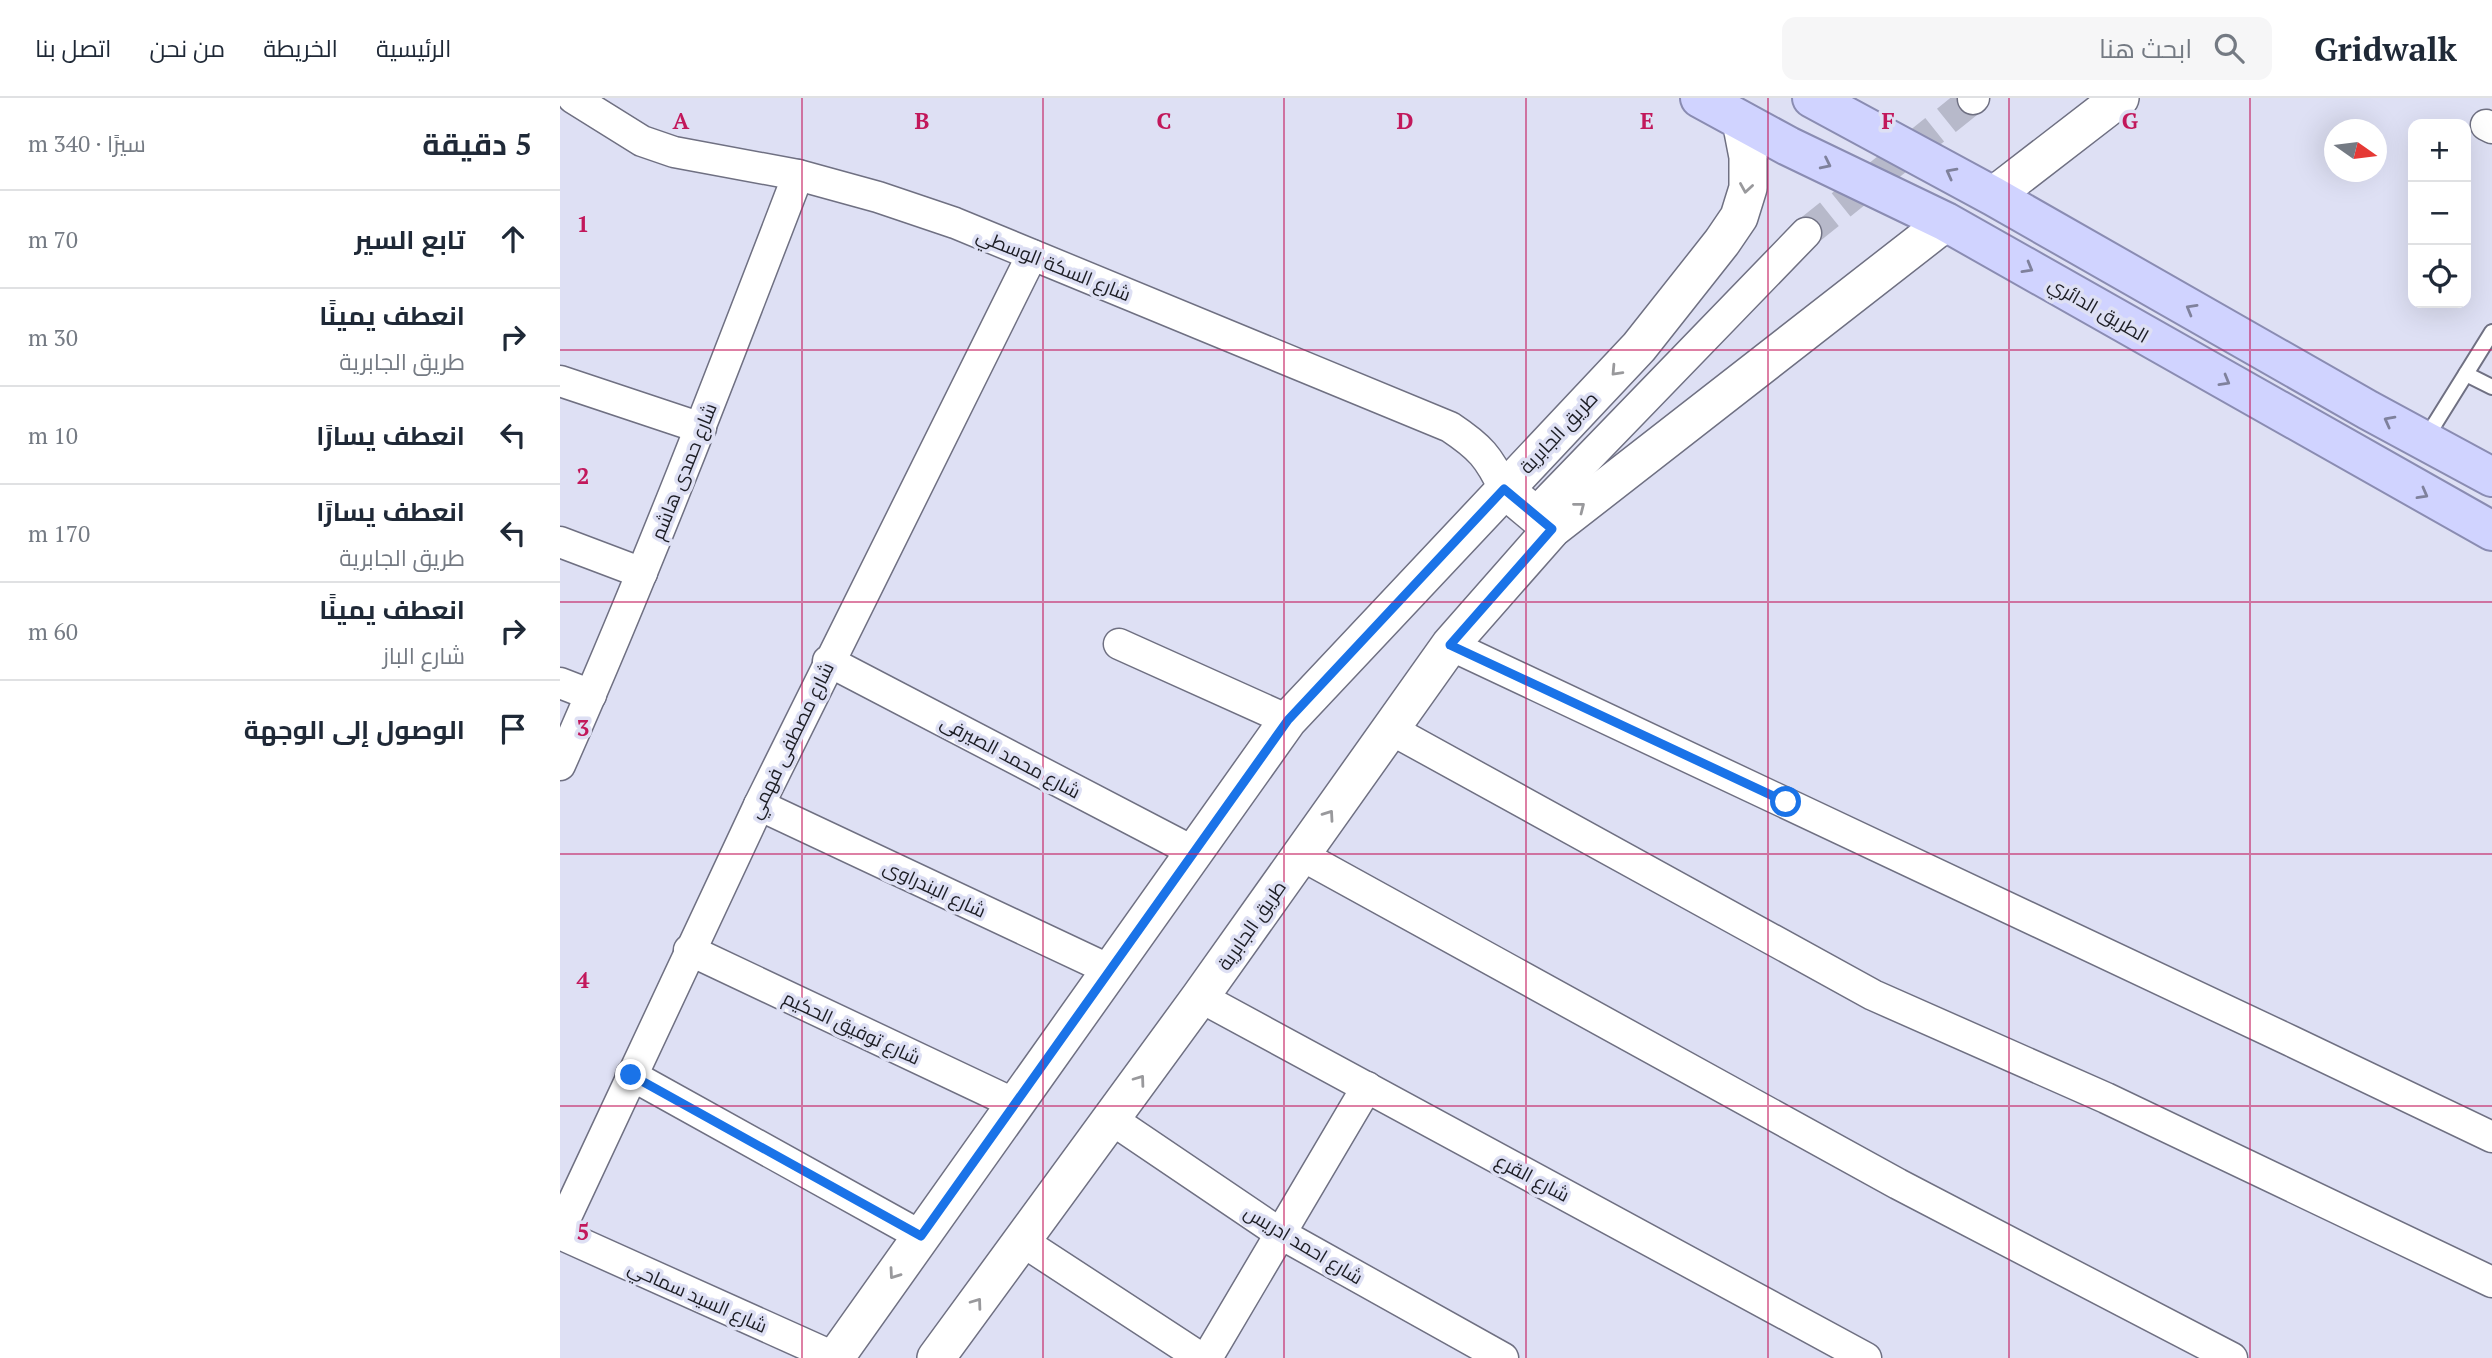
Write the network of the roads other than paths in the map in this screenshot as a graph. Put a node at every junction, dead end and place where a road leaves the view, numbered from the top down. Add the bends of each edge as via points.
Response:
1 (573, 98) edge
2 (1700, 98) edge
3 (1812, 98) edge
4 (2120, 98) edge
5 (1741, 121) junction
6 (798, 174) junction
7 (1993, 196) junction
8 (1946, 222) junction
9 (1806, 233) tunnel mouth
10 (1032, 255) junction
11 (2492, 332) edge
12 (2466, 374) junction
13 (560, 381) edge
14 (2492, 387) edge
15 (701, 428) junction
16 (2424, 440) junction
17 (2492, 477) edge
18 (1504, 489) junction
19 (1543, 522) junction
20 (2492, 531) edge
21 (560, 542) edge
22 (642, 573) junction
23 (1119, 644) dead end
24 (1450, 645) junction
25 (828, 661) junction
26 (560, 683) edge
27 (591, 695) junction
28 (1288, 720) junction
29 (1390, 729) junction
30 (560, 765) edge
31 (759, 805) junction
32 (1194, 852) junction
33 (1301, 855) junction
34 (689, 950) junction
35 (1110, 970) junction
36 (1200, 997) junction
37 (631, 1075) junction
38 (1367, 1087) junction
39 (1015, 1104) junction
40 (1111, 1119) junction
41 (2492, 1137) edge
42 (560, 1232) edge
43 (1280, 1234) junction
44 (921, 1236) junction
45 (1022, 1241) junction
46 (2492, 1282) edge
47 (1861, 1357) edge
48 (835, 1358) edge
49 (936, 1358) edge
50 (1200, 1358) edge
51 (1208, 1358) edge
52 (1503, 1358) edge
53 (2232, 1358) edge

1 - 6 street, شارع السكة الوسطي via 642,141 674,152
2 - 5 highway, الطريق الدائري
7 -> 3 highway
4 - 7 street
5 -> 8 highway, الطريق الدائري
5 -> 18 street, طريق الجابرية via 1748,188 1739,217 1723,242 1639,347
6 - 10 street, شارع السكة الوسطي via 955,223
6 - 15 street, شارع حمدى هاشم
16 -> 7 highway
19 -> 8 street, طريق الجابرية
8 -> 20 highway, الطريق الدائري
9 - 19 street
10 - 18 street, شارع السكة الوسطي via 1450,427 1474,443 1493,464
10 - 25 street, شارع مصطفى فهمي
11 - 12 lane
12 - 14 lane
12 - 16 lane
13 - 15 street
15 - 22 street, شارع حمدى هاشم
16 - 17 highway
18 - 19 street
18 - 28 street, طريق الجابرية
19 - 24 street, طريق الجابرية
21 - 22 street
22 - 27 street, شارع حمدى هاشم
23 - 28 street
24 - 29 street, طريق الجابرية
24 - 41 street
25 - 31 street, شارع مصطفى فهمي
25 - 32 street, شارع محمد الصيرفى
26 - 27 street
27 - 30 street, شارع حمدى هاشم
28 - 32 street, طريق الجابرية
33 -> 29 street, طريق الجابرية
29 - 46 street via 1873,995 2106,1098
31 - 34 street, شارع مصطفى فهمي
31 - 35 street, شارع البندراوى
32 - 35 street, طريق الجابرية
33 - 36 street, طريق الجابرية
33 - 53 street via 1898,1184
34 - 37 street, شارع مصطفى فهمي
34 - 39 street, شارع توفيق الحكيم
35 - 39 street, طريق الجابرية
36 - 38 street, شارع القرع
40 -> 36 street, طريق الجابرية
37 - 42 street, شارع مصطفى فهمي
37 - 44 street
38 - 43 street
38 - 47 street, شارع القرع
39 - 44 street, طريق الجابرية
40 - 43 street, شارع احمد ادريس
40 - 45 street, طريق الجابرية
42 - 48 street, شارع السيد سماحي
43 - 51 street
43 - 52 street, شارع احمد ادريس
44 -> 48 street, طريق الجابرية
49 -> 45 street, طريق الجابرية
45 - 50 street

